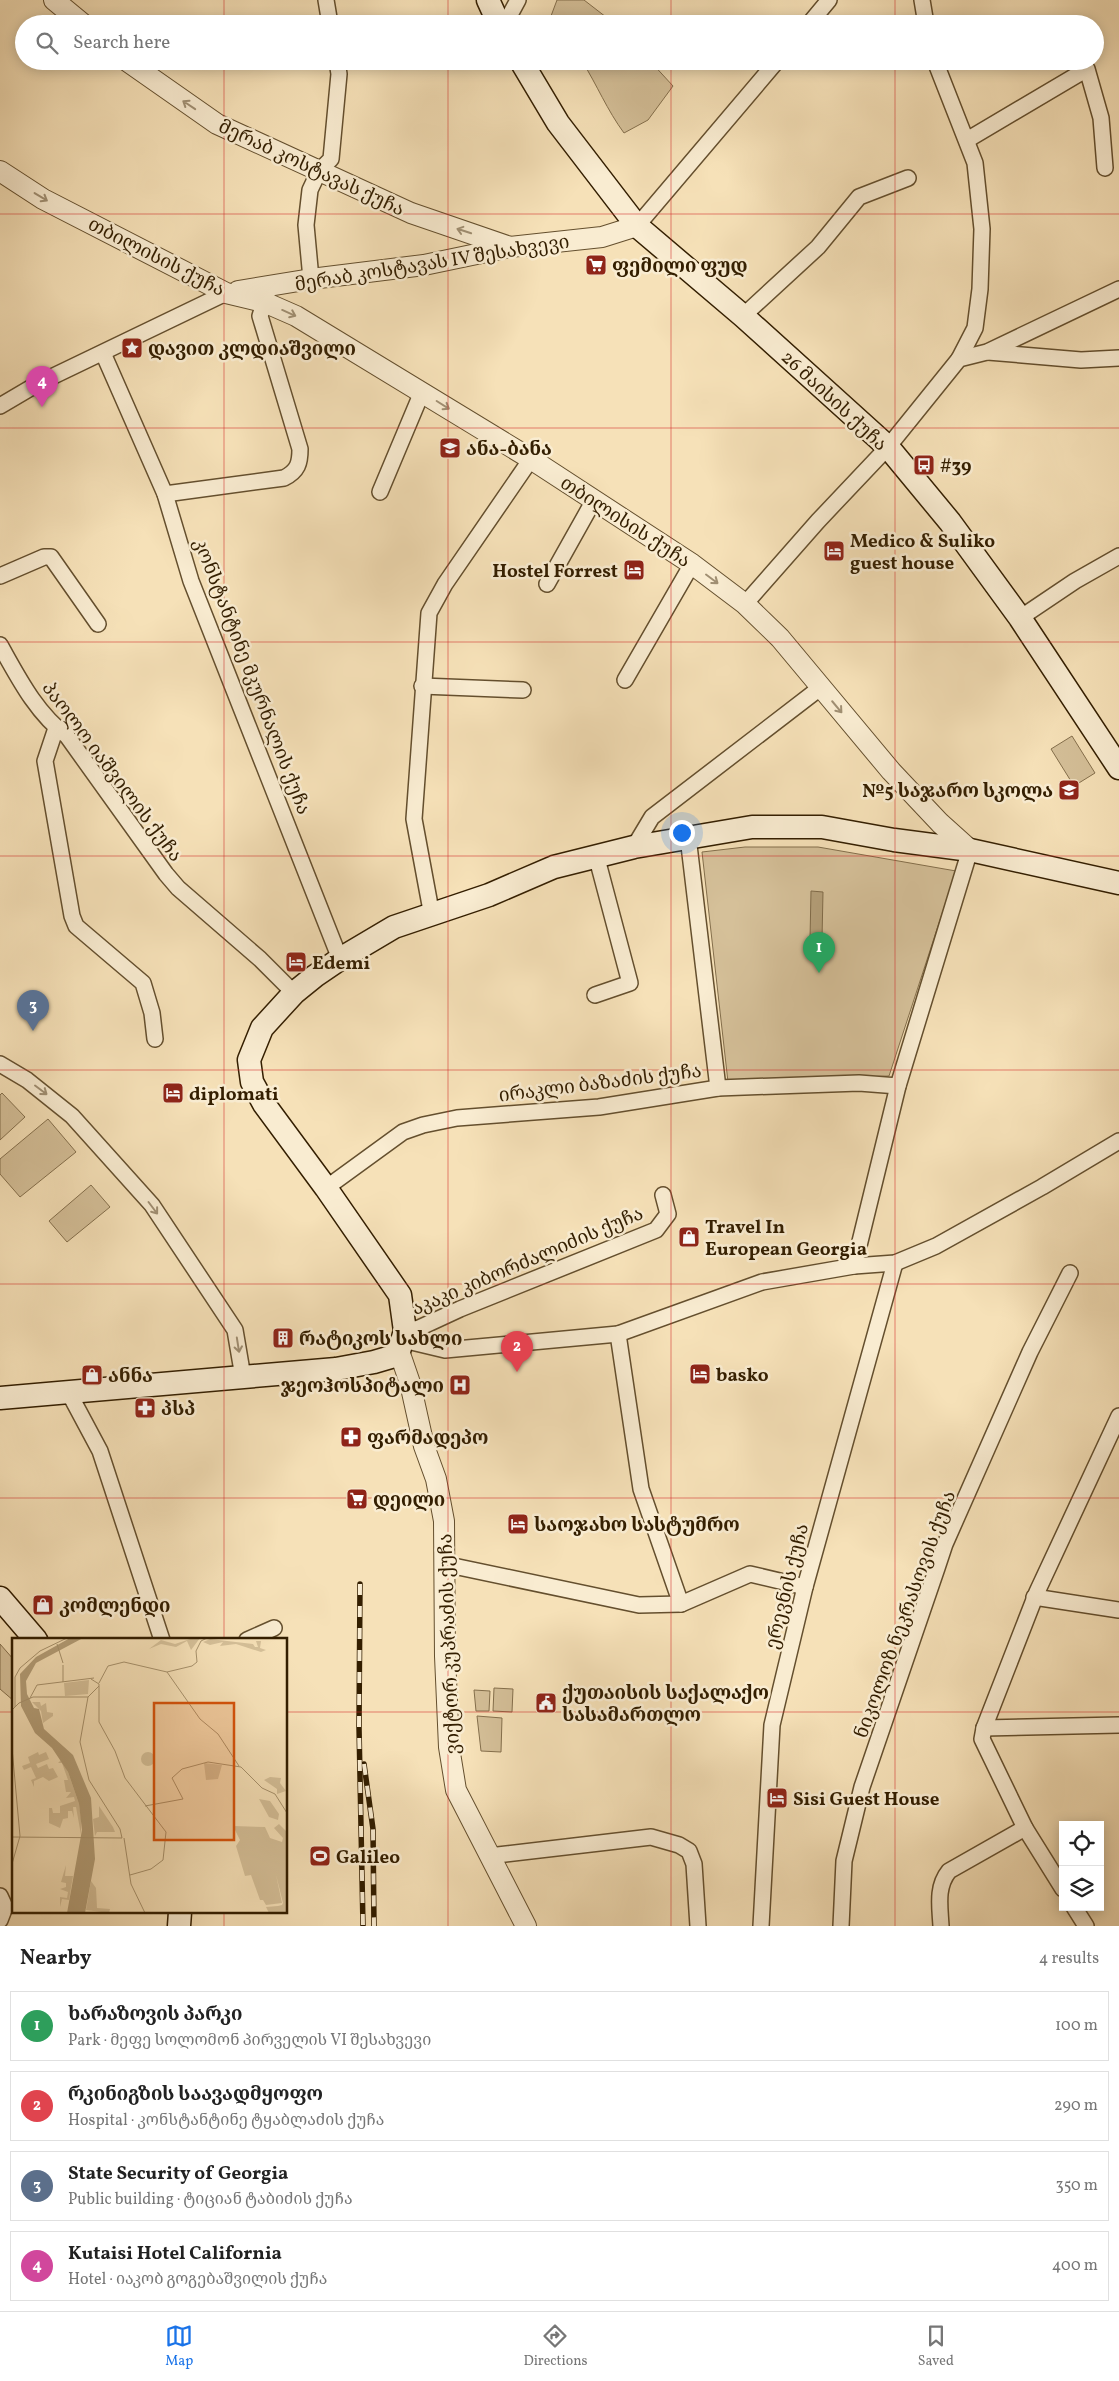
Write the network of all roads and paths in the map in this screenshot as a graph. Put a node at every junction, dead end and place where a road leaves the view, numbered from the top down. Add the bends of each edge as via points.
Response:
1 (326, 0) edge
2 (488, 0) edge
3 (518, 0) edge
4 (829, 0) edge
5 (922, 0) edge
6 (64, 2) edge
7 (75, 15) edge
8 (328, 15) edge
9 (495, 15) edge
10 (510, 15) edge
11 (816, 15) edge
12 (924, 15) edge
13 (140, 70) edge
14 (338, 70) edge
15 (526, 70) edge
16 (769, 70) edge
17 (939, 70) edge
18 (1085, 70) edge
19 (1087, 70) edge
20 (967, 140) junction
21 (1105, 168) dead end
22 (0, 170) edge
23 (319, 171) junction
24 (908, 178) dead end
25 (637, 226) junction
26 (510, 247) junction
27 (311, 279) junction
28 (1119, 289) edge
29 (226, 293) junction
30 (267, 294) junction
31 (743, 316) junction
32 (987, 352) junction
33 (103, 353) junction
34 (1119, 358) edge
35 (959, 359) junction
36 (422, 392) junction
37 (0, 406) edge
38 (888, 447) junction
39 (531, 459) junction
40 (380, 492) dead end
41 (165, 494) junction
42 (594, 500) junction
43 (1119, 556) edge
44 (692, 564) junction
45 (0, 576) edge
46 (547, 584) dead end
47 (745, 604) junction
48 (1020, 618) junction
49 (98, 624) dead end
50 (0, 645) edge
51 (625, 680) dead end
52 (422, 686) junction
53 (820, 688) junction
54 (523, 690) dead end
55 (56, 728) junction
56 (1119, 768) edge
57 (688, 837) junction
58 (634, 846) junction
59 (970, 850) junction
60 (596, 855) junction
61 (1119, 883) edge
62 (432, 916) junction
63 (340, 959) junction
64 (294, 994) junction
65 (594, 994) dead end
66 (155, 1039) dead end
67 (0, 1064) edge
68 (898, 1086) junction
69 (718, 1088) junction
70 (1119, 1141) edge
71 (326, 1188) junction
72 (663, 1195) dead end
73 (895, 1263) junction
74 (854, 1266) junction
75 (1070, 1273) dead end
76 (618, 1334) junction
77 (402, 1341) junction
78 (243, 1377) junction
79 (69, 1394) junction
80 (0, 1398) edge
81 (1119, 1416) edge
82 (444, 1564) junction
83 (805, 1587) junction
84 (1034, 1597) junction
85 (0, 1598) edge
86 (681, 1604) junction
87 (1119, 1610) edge
88 (274, 1628) dead end
89 (34, 1638) edge
90 (161, 1638) edge
91 (252, 1638) edge
92 (1119, 1725) edge
93 (984, 1728) junction
94 (1025, 1828) junction
95 (489, 1856) junction
96 (1059, 1883) edge
97 (0, 1896) edge
98 (1077, 1911) edge
99 (0, 1920) edge
100 (526, 1926) edge
101 (698, 1926) edge
102 (761, 1926) edge
103 (841, 1926) edge
104 (941, 1926) edge
105 (1086, 1926) edge

1 - 8 street
2 - 9 main road
3 - 10 street
4 - 11 street
5 - 12 street
6 - 7 street
23 -> 13 street, მერაბ კოსტავას ქუჩა via 217,124
14 - 23 street via 331,159
15 - 25 main road, 26 მაისის ქუჩა via 558,123
16 - 25 street
17 - 20 street
18 - 20 street
19 - 21 street via 1101,118
20 - 35 street via 975,163 982,240 975,328
22 -> 29 street, თბილისის ქუჩა via 43,199
26 -> 23 street, მერაბ კოსტავას ქუჩა via 411,213
23 - 27 street via 310,190 306,225
24 - 31 street via 859,197 818,247
25 - 26 street, მერაბ კოსტავას IV შესახვევი via 602,237
25 - 31 main road, 26 მაისის ქუჩა
26 - 27 street, მერაბ კოსტავას IV შესახვევი via 424,265
27 - 30 street, მერაბ კოსტავას IV შესახვევი
28 - 32 street
29 - 30 street, მერაბ კოსტავას IV შესახვევი
29 - 33 street
30 -> 36 street, თბილისის ქუჩა via 296,316
30 - 41 street via 260,316 300,449 300,462 293,473 284,478
31 - 38 main road, 26 მაისის ქუჩა
32 - 34 street via 1081,360
32 - 35 street
33 - 37 street via 39,383
33 - 41 street, კონსტანტინე მკურნალის ქუჩა
35 - 38 street
36 -> 39 street, თბილისის ქუჩა
36 - 40 street
38 - 47 street
38 - 48 main road, 26 მაისის ქუჩა via 950,522
39 - 42 street, თბილისის ქუჩა
39 - 52 street via 429,612
41 - 63 street, კონსტანტინე მკურნალის ქუჩა via 191,581
42 - 44 street, თბილისის ქუჩა
42 - 46 street
43 - 48 street
44 -> 47 street, თბილისის ქუჩა
44 - 51 street
45 - 49 street via 51,557
47 - 53 street, თბილისის ქუჩა via 780,638
48 - 56 main road, 26 მაისის ქუჩა
50 - 55 street, პაოლო იაშვილის ქუჩა via 37,706
52 - 54 street
52 - 62 street via 414,819
53 - 58 street via 652,817
53 -> 59 street, თბილისის ქუჩა via 891,771
55 - 64 street, პაოლო იაშვილის ქუჩა via 67,736 178,888 260,959
55 - 66 street via 45,761 72,916 76,926 143,983 152,1013
57 - 58 main road
57 - 59 main road via 752,827 822,827
57 - 69 street
58 - 60 main road
59 - 61 main road
59 - 68 street
60 - 62 main road via 554,867
60 - 65 street via 630,983
62 - 63 main road via 394,928
63 - 64 main road
64 - 71 main road via 262,1028 255,1042 249,1060 252,1082 264,1104
67 -> 78 street via 27,1080 72,1116 152,1205 235,1330
68 - 69 street, ირაკლი ბაზაძის ქუჩა
68 - 74 street
69 - 71 street, ირაკლი ბაზაძის ქუჩა via 599,1107 457,1118 423,1125 403,1132
70 - 73 street via 936,1246
71 - 77 main road via 395,1286 403,1305
72 - 77 street, აკაკი კიბორძალიძის ქუჩა via 668,1214 656,1230 460,1309 420,1328
73 - 74 street
73 - 83 street, ერევნის ქუჩა
74 - 76 street via 762,1282
75 - 103 street, ნიკოლოზ ნეკრასოვის ქუჩა via 1030,1352 945,1544 862,1787 844,1861
76 - 77 street via 445,1350
76 - 86 street via 641,1489
77 - 78 main road via 390,1357 374,1362 336,1369
77 - 82 street, ვიქტორ კუპრაძის ქუჩა via 444,1521
78 - 79 main road
79 - 80 main road
79 - 90 street via 100,1451
81 - 84 street
82 - 86 street via 639,1605
82 - 95 street, ვიქტორ კუპრაძის ქუჩა via 449,1747 456,1790
83 - 86 street via 750,1574
83 - 102 street, ერევნის ქუჩა via 772,1725
84 - 87 street
84 - 93 street
85 - 89 main road
88 - 91 street
92 - 93 street
93 - 94 street via 984,1747
94 - 96 street
94 - 104 street via 949,1871 942,1880
95 - 100 street, ვიქტორ კუპრაძის ქუჩა
95 - 101 street via 651,1837 679,1845 689,1851 694,1864
97 - 99 street via 5,1907
98 - 105 street

